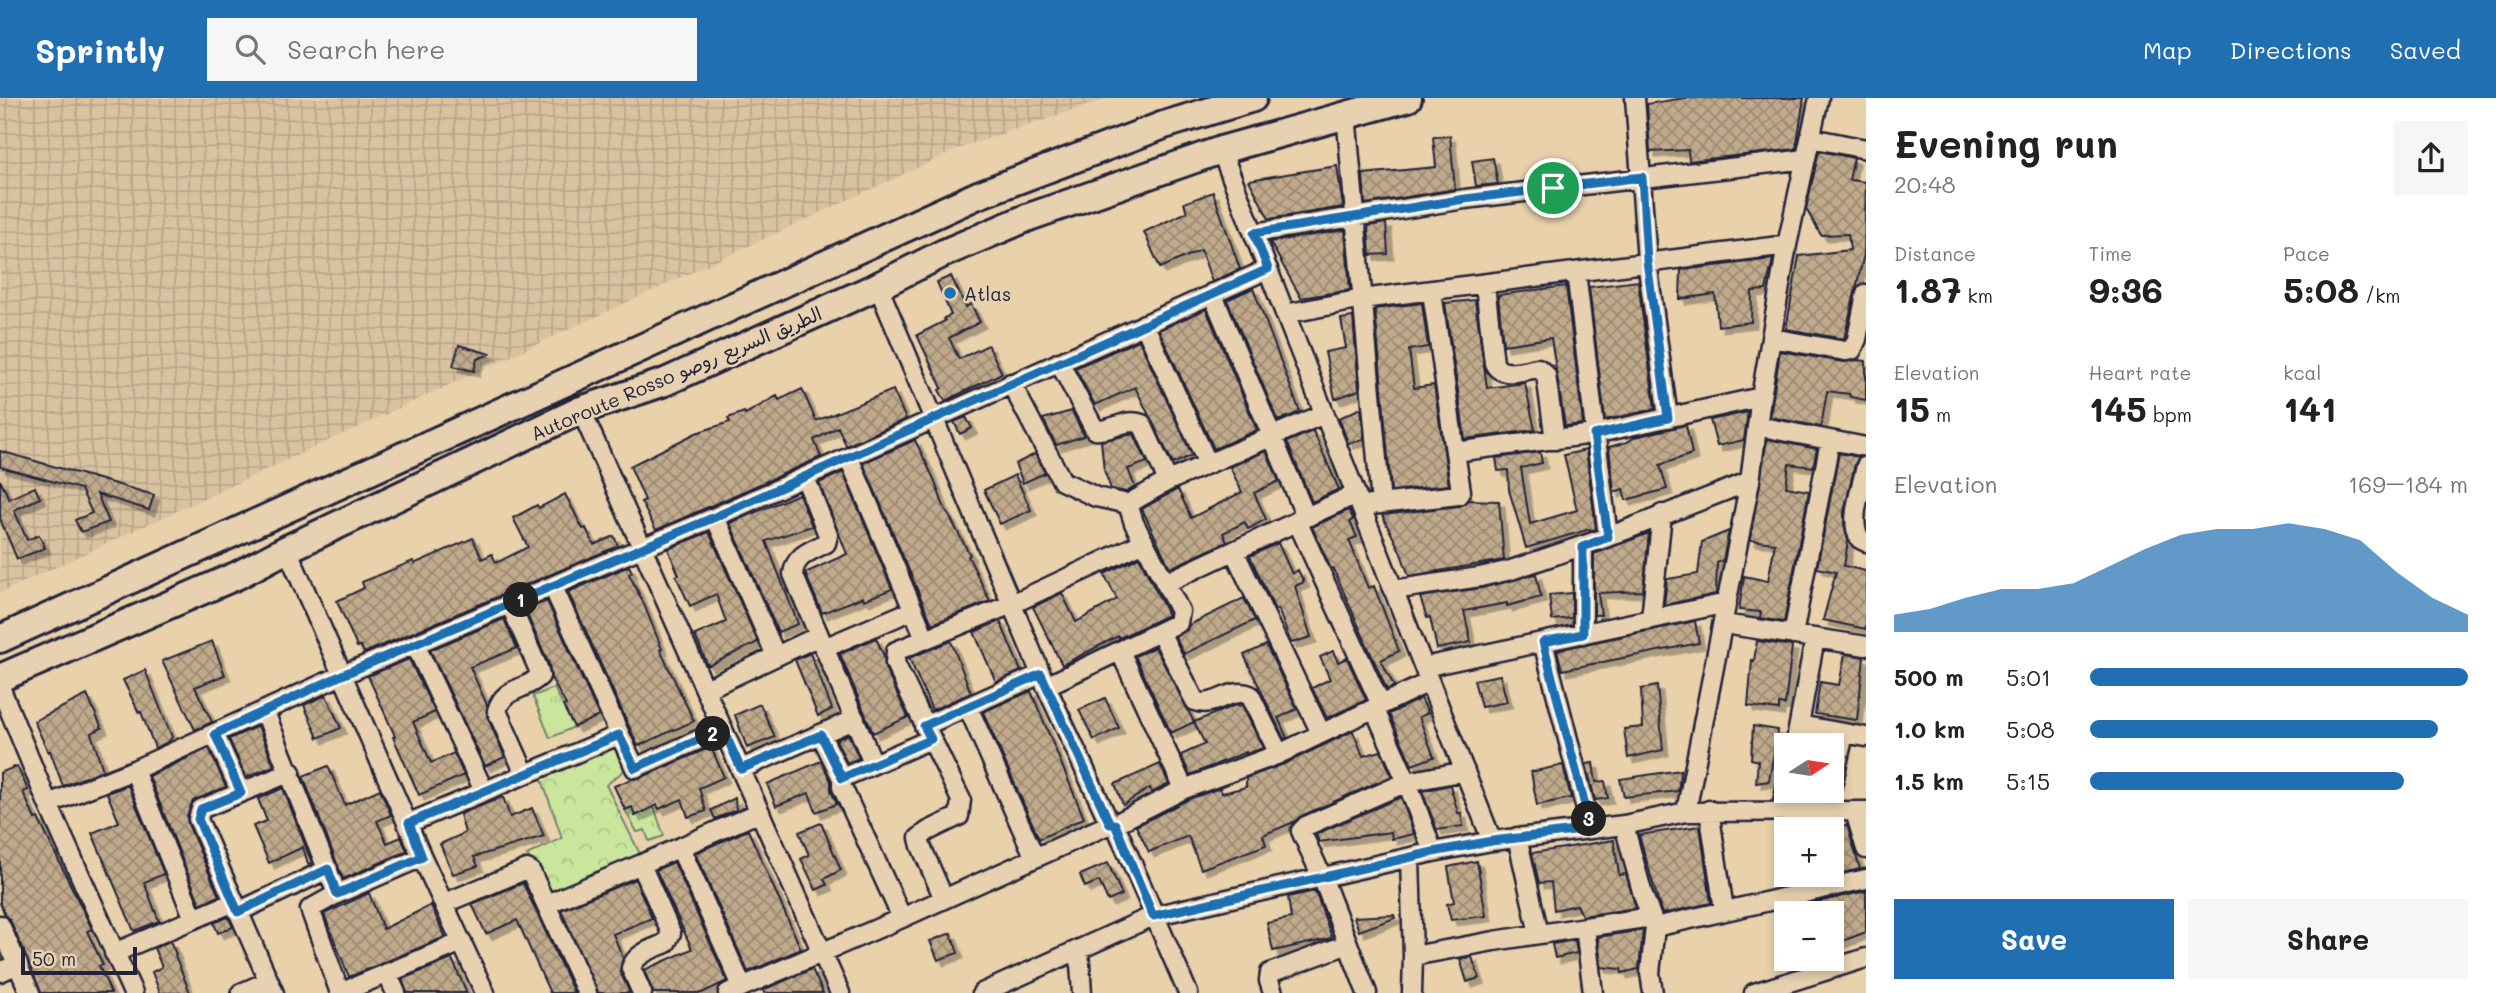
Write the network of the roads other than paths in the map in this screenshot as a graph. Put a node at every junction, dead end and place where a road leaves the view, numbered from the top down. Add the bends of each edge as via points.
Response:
1 (1253, 98) edge
2 (1408, 98) edge
3 (1635, 98) edge
4 (1819, 98) edge
5 (1346, 114) junction
6 (1811, 138) junction
7 (1221, 149) junction
8 (1866, 149) edge
9 (1806, 159) junction
10 (1642, 177) junction
11 (1354, 216) junction
12 (1254, 233) junction
13 (1787, 245) junction
14 (1647, 261) junction
15 (1268, 269) junction
16 (1576, 272) junction
17 (1485, 285) junction
18 (878, 286) junction
19 (1432, 292) junction
20 (1212, 293) junction
21 (1362, 299) junction
22 (1865, 306) edge
23 (1285, 314) junction
24 (1144, 324) junction
25 (1772, 338) junction
26 (1059, 362) junction
27 (1011, 383) junction
28 (1762, 397) junction
29 (581, 410) junction
30 (1324, 414) junction
31 (932, 418) junction
32 (1668, 418) junction
33 (1758, 426) junction
34 (1594, 435) junction
35 (1271, 437) junction
36 (1555, 440) junction
37 (1830, 441) junction
38 (1866, 447) edge
39 (1455, 452) junction
40 (849, 458) junction
41 (1208, 464) junction
42 (1866, 466) edge
43 (805, 477) junction
44 (1168, 481) junction
45 (1750, 481) junction
46 (1358, 499) junction
47 (1128, 504) junction
48 (1381, 504) junction
49 (1662, 514) junction
50 (715, 517) junction
51 (1301, 519) junction
52 (1608, 537) junction
53 (1866, 541) edge
54 (1144, 542) junction
55 (1583, 547) junction
56 (287, 549) junction
57 (643, 549) junction
58 (1234, 551) junction
59 (1165, 583) junction
60 (553, 587) junction
61 (1393, 590) junction
62 (1727, 603) junction
63 (510, 604) junction
64 (1012, 604) junction
65 (913, 610) junction
66 (1651, 619) junction
67 (1724, 624) junction
68 (1160, 632) junction
69 (1583, 634) junction
70 (1793, 635) junction
71 (925, 638) junction
72 (1815, 638) junction
73 (0, 639) edge
74 (821, 642) junction
75 (1543, 642) junction
76 (415, 644) junction
77 (1866, 646) edge
78 (1120, 651) junction
79 (776, 656) junction
80 (1427, 674) junction
81 (342, 675) junction
82 (0, 678) edge
83 (1044, 680) junction
84 (0, 687) edge
85 (706, 689) junction
86 (1377, 706) junction
87 (968, 707) junction
88 (265, 712) junction
89 (855, 719) junction
90 (1799, 725) junction
91 (723, 729) junction
92 (928, 732) junction
93 (1321, 733) junction
94 (1797, 733) edge
95 (1839, 733) edge
96 (215, 734) junction
97 (1844, 734) edge
98 (619, 735) junction
99 (821, 735) junction
100 (1866, 737) edge
101 (1279, 754) junction
102 (873, 763) junction
103 (741, 769) junction
104 (134, 770) junction
105 (1465, 771) junction
106 (291, 772) junction
107 (525, 774) junction
108 (842, 778) junction
109 (1407, 782) junction
110 (1184, 789) junction
111 (484, 791) junction
112 (241, 793) junction
113 (1783, 803) edge
114 (1828, 803) edge
115 (48, 804) junction
116 (1709, 810) junction
117 (1781, 811) junction
118 (1826, 811) junction
119 (1860, 811) edge
120 (760, 812) junction
121 (1686, 812) junction
122 (409, 823) junction
123 (1112, 824) junction
124 (1624, 825) junction
125 (1591, 829) junction
126 (1517, 837) junction
127 (1492, 841) junction
128 (683, 846) junction
129 (1866, 849) edge
130 (1433, 852) junction
131 (422, 857) junction
132 (1035, 858) junction
133 (1410, 858) junction
134 (644, 863) junction
135 (328, 869) junction
136 (1322, 877) junction
137 (1866, 879) edge
138 (300, 882) junction
139 (337, 894) junction
140 (944, 899) junction
141 (445, 904) junction
142 (547, 904) junction
143 (236, 907) junction
144 (310, 909) junction
145 (1724, 910) junction
146 (1153, 916) junction
147 (902, 918) junction
148 (194, 919) junction
149 (1653, 922) junction
150 (0, 925) edge
151 (1584, 927) junction
152 (1539, 934) junction
153 (462, 942) junction
154 (1348, 944) junction
155 (1079, 949) junction
156 (820, 952) junction
157 (114, 953) junction
158 (1413, 956) junction
159 (1866, 958) edge
160 (18, 964) junction
161 (0, 972) edge
162 (387, 973) junction
163 (271, 987) edge
164 (1780, 988) edge
165 (735, 990) edge
166 (346, 992) edge
167 (30, 993) edge
168 (133, 993) edge
169 (241, 993) edge
170 (396, 993) edge
171 (485, 993) edge
172 (587, 993) edge
173 (642, 993) edge
174 (840, 993) edge
175 (982, 993) edge
176 (1082, 993) edge
177 (1188, 993) edge
178 (1273, 993) edge
179 (1367, 993) edge
180 (1412, 993) edge
181 (1593, 993) edge
182 (1653, 993) edge
183 (1754, 993) edge

1 - 73 highway, Autoroute Rosso الطريق السريع روصو via 1164,125 978,195
2 - 5 highway, Autoroute Rosso الطريق السريع روصو
3 - 10 street
4 - 6 street
5 - 7 highway, Autoroute Rosso الطريق السريع روصو
5 - 11 street
6 - 8 street
6 - 9 street
7 - 12 street
7 - 18 highway, Autoroute Rosso الطريق السريع روصو via 1029,217
9 - 10 street
9 - 13 street
10 - 11 street
10 - 14 street
11 - 12 street
11 - 21 street
12 - 15 street
13 - 14 street
13 - 25 street
14 - 16 street
14 - 32 street
15 - 20 street
15 - 23 street
16 - 17 street
16 - 34 street
17 - 19 street
17 - 36 street via 1494,363 1502,373 1538,368 1546,375
18 - 29 highway, Autoroute Rosso الطريق السريع روصو via 665,382
18 - 31 street
19 - 21 street
19 - 39 street
20 - 24 street
20 - 35 street
21 - 23 street
21 - 48 street
22 - 25 street via 1852,350
23 - 30 street
24 - 26 street
24 - 41 street
25 - 28 street
26 - 27 street
26 - 44 street via 1095,430 1132,421 1142,424
27 - 31 street
27 - 47 street via 1062,481 1096,497
28 - 32 street
28 - 33 street
29 - 56 highway, Autoroute Rosso الطريق السريع روصو
29 - 57 street
30 - 35 street
30 - 46 street
31 - 40 street
31 - 64 street
32 - 34 street
33 - 37 street
33 - 45 street
34 - 36 street
34 - 52 street
35 - 41 street
35 - 51 street
36 - 39 street
37 - 38 street
37 - 70 street
39 - 48 street via 1458,495
40 - 43 street
40 - 65 street
41 - 44 street
42 - 53 street via 1856,529
43 - 50 street
43 - 74 street via 828,535 826,543 794,563 793,574
44 - 47 street
45 - 49 street
45 - 62 street
46 - 48 street
46 - 51 street
46 - 61 street
47 - 54 street
49 - 52 street
49 - 66 street
50 - 57 street
50 - 79 street
51 - 58 street
51 - 86 street
52 - 55 street
54 - 59 street
54 - 64 street
55 - 61 street via 1490,575
55 - 69 street
56 - 81 street
56 - 82 highway, Autoroute Rosso الطريق السريع روصو via 238,575
57 - 60 street
57 - 85 street
58 - 59 street
58 - 93 street
59 - 68 street via 1180,618
60 - 63 street
60 - 98 street
61 - 80 street
62 - 66 street
62 - 67 street
63 - 76 street
63 - 107 street via 540,677 506,694 497,711
64 - 71 street
64 - 83 street
65 - 71 street
65 - 74 street
66 - 69 street
67 - 70 street
67 - 121 street
68 - 78 street
68 - 101 street via 1195,701 1210,703 1236,692 1250,695
69 - 75 street
70 - 72 street
71 - 92 street via 896,652 895,663
72 - 77 street
72 - 90 street
74 - 79 street
74 - 89 street
75 - 80 street
75 - 125 street
76 - 81 street
76 - 111 street
78 - 83 street
78 - 110 street
79 - 85 street
80 - 86 street
80 - 105 street
81 - 88 street
81 - 122 street
83 - 87 street
83 - 123 street
84 - 115 street
85 - 91 street
86 - 93 street
86 - 109 street
87 - 92 street
87 - 132 street
88 - 96 street
88 - 106 street
89 - 99 street
89 - 102 street
90 - 94 street
90 - 95 street
91 - 98 street via 635,768
91 - 103 street
92 - 102 street
92 - 140 street via 962,808 959,816 919,838
93 - 101 street
96 - 104 street
96 - 112 street
97 - 100 street
98 - 107 street
99 - 103 street
99 - 108 street
101 - 110 street
102 - 108 street
103 - 120 street
104 - 115 street
104 - 148 street
105 - 109 street
105 - 127 street
106 - 112 street
106 - 135 street
107 - 111 street
108 - 147 street via 842,787
109 - 130 street
109 - 136 street via 1302,828
110 - 123 street
111 - 122 street
112 - 143 street via 201,809 198,819
113 - 117 street
114 - 118 street
115 - 157 street
116 - 117 street
116 - 121 street
116 - 145 street
117 - 118 street
118 - 119 street
119 - 129 street
120 - 128 street
120 - 156 street
121 - 124 street
122 - 131 street
123 - 132 street
123 - 146 street
124 - 125 street
124 - 149 street
125 - 126 street
126 - 127 street
126 - 152 street
127 - 130 street
128 - 134 street
128 - 165 street
130 - 133 street
131 - 139 street
131 - 141 street
132 - 140 street
133 - 136 street
133 - 158 street
134 - 142 street
134 - 173 street via 671,933 666,943 633,961 631,968
135 - 138 street
135 - 139 street
136 - 146 street
136 - 154 street
137 - 145 street
138 - 143 street
138 - 144 street
139 - 144 street
140 - 147 street
141 - 142 street via 527,869
141 - 153 street
142 - 172 street
143 - 148 street
143 - 163 street
144 - 166 street
145 - 149 street
146 - 155 street
146 - 177 street
147 - 156 street
148 - 157 street
149 - 151 street
149 - 182 street
150 - 160 street
151 - 152 street
151 - 181 street
152 - 158 street
153 - 162 street
153 - 171 street
154 - 178 street via 1270,973
154 - 179 street
155 - 175 street
155 - 176 street
156 - 165 street
156 - 174 street
157 - 168 street
158 - 180 street
159 - 164 street
160 - 161 street
160 - 167 street
162 - 166 street
162 - 170 street
163 - 169 street
164 - 183 street

